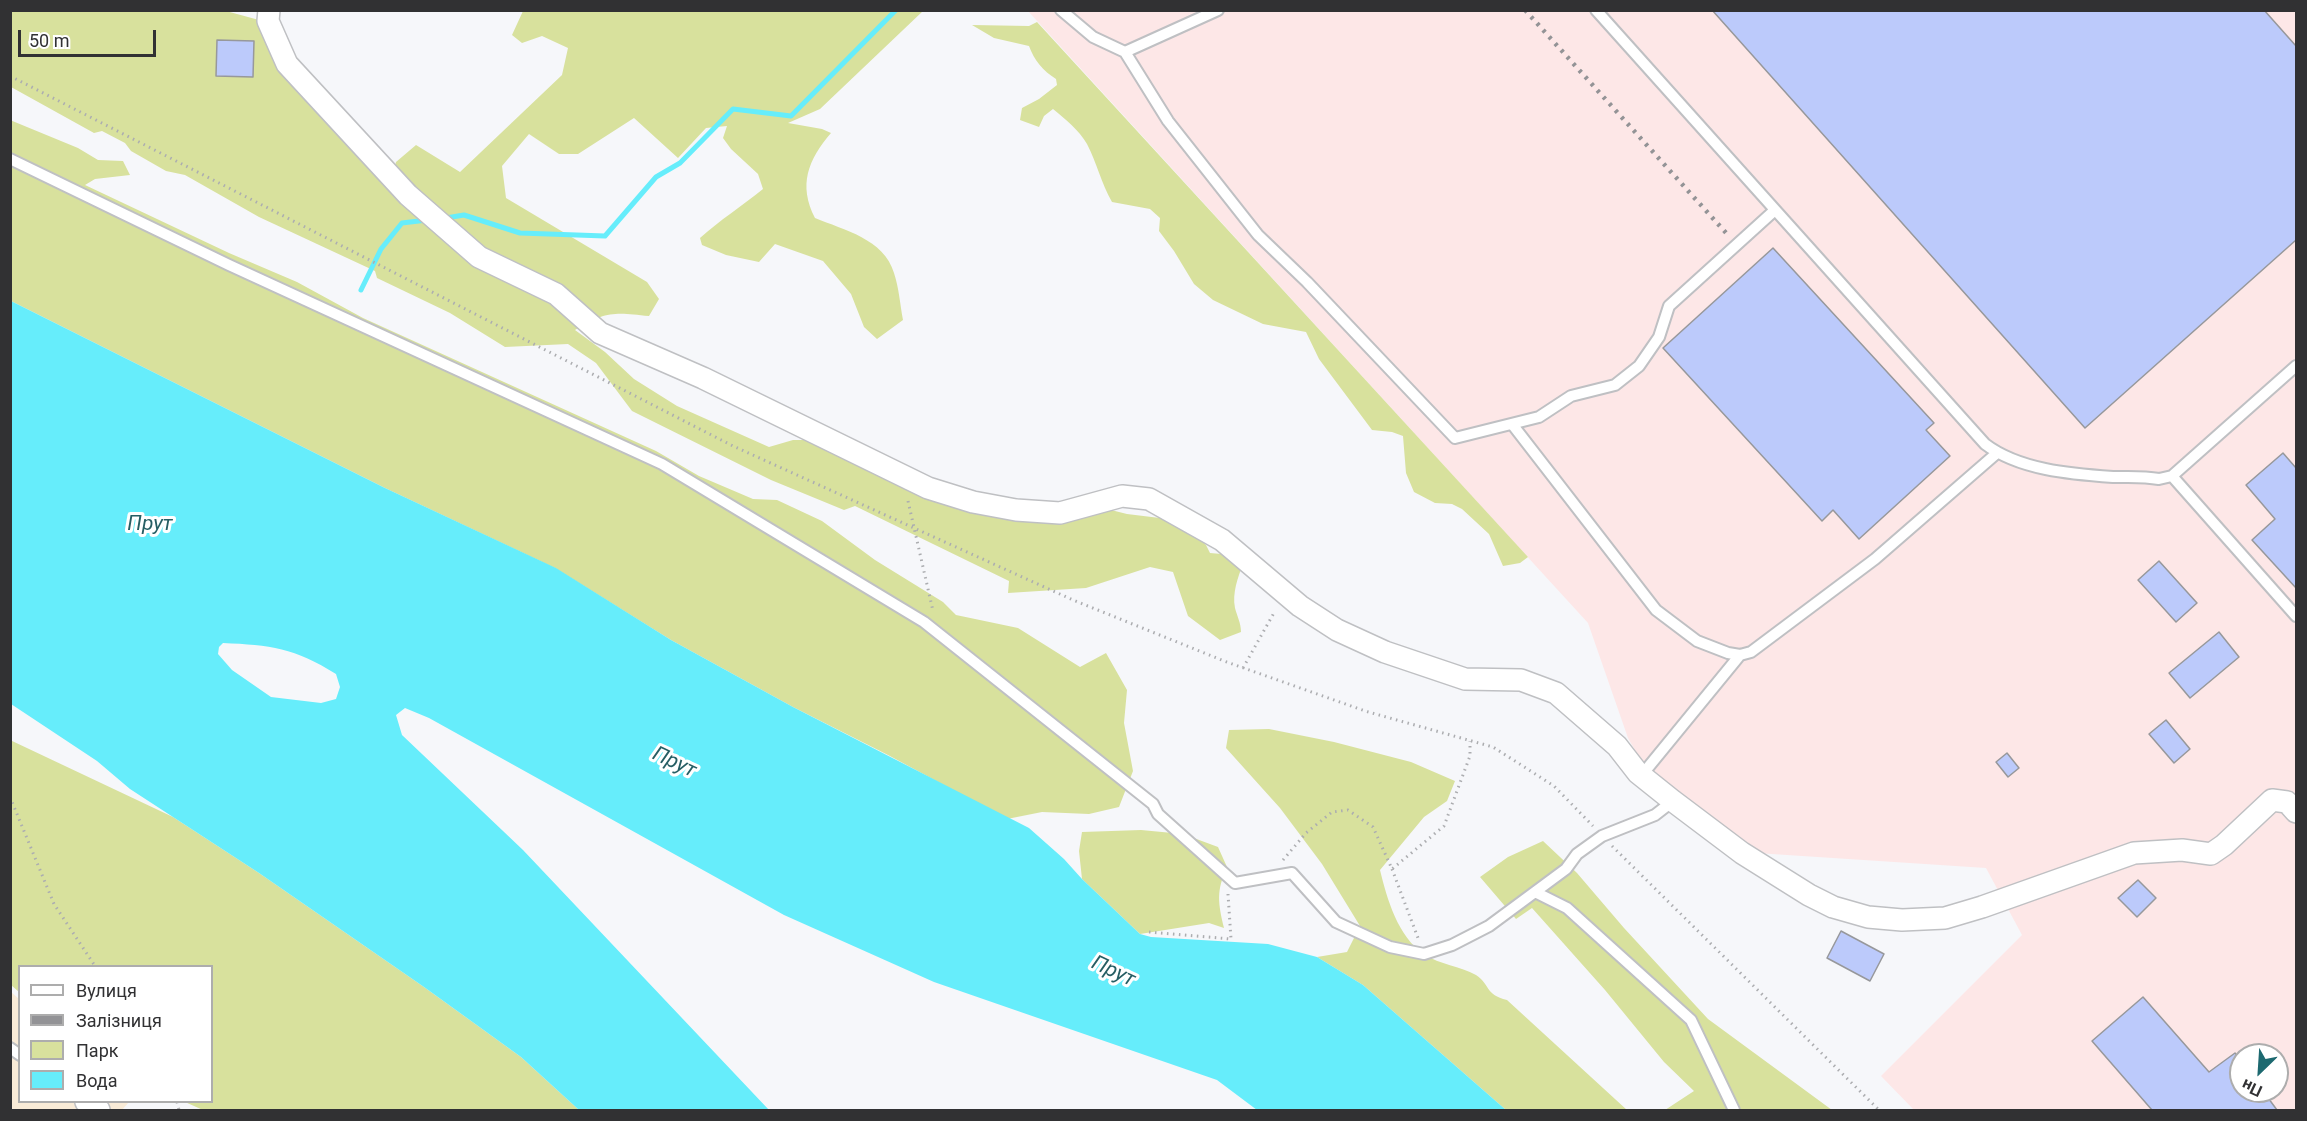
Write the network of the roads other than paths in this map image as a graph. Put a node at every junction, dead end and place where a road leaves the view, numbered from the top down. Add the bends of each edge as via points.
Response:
1 (268, 10) edge
2 (1061, 10) edge
3 (1218, 10) edge
4 (1596, 10) edge
5 (1125, 52) junction
6 (10, 159) edge
7 (1774, 210) junction
8 (2296, 366) edge
9 (1512, 424) junction
10 (1997, 453) junction
11 (2172, 476) junction
12 (2296, 616) edge
13 (1740, 655) junction
14 (1641, 776) junction
15 (1673, 801) junction
16 (2296, 812) edge
17 (1535, 892) junction
18 (1734, 1110) edge

1 - 14 street via 268,21 287,64 408,195 479,257 556,294 600,333 703,378 928,488 973,502 1060,513 1122,496 1149,499 1222,540 1285,594 1336,630 1385,652 1465,679 1521,680 1556,693 1617,746
2 - 5 lane via 1093,37
3 - 5 lane
4 - 7 lane
5 - 9 lane via 1168,121 1258,235 1455,438
6 - 17 lane via 662,464 924,622 1153,804 1158,814 1235,883 1292,873 1336,922 1390,947 1424,954 1489,926
7 - 9 lane via 1669,306 1659,337 1638,366 1616,385 1571,396 1539,417
7 - 10 lane
8 - 11 lane
9 - 13 lane via 1656,610 1698,641
10 - 11 lane via 2067,472
10 - 13 lane via 1875,559 1751,652
11 - 12 lane
13 - 14 lane
14 - 15 street
15 - 16 street via 1742,853 1809,895 1868,917 1902,920 1945,918 1982,908 2134,853 2182,850 2211,854 2272,800 2287,802
15 - 17 lane via 1655,815 1602,836
17 - 18 lane via 1567,909 1691,1020

